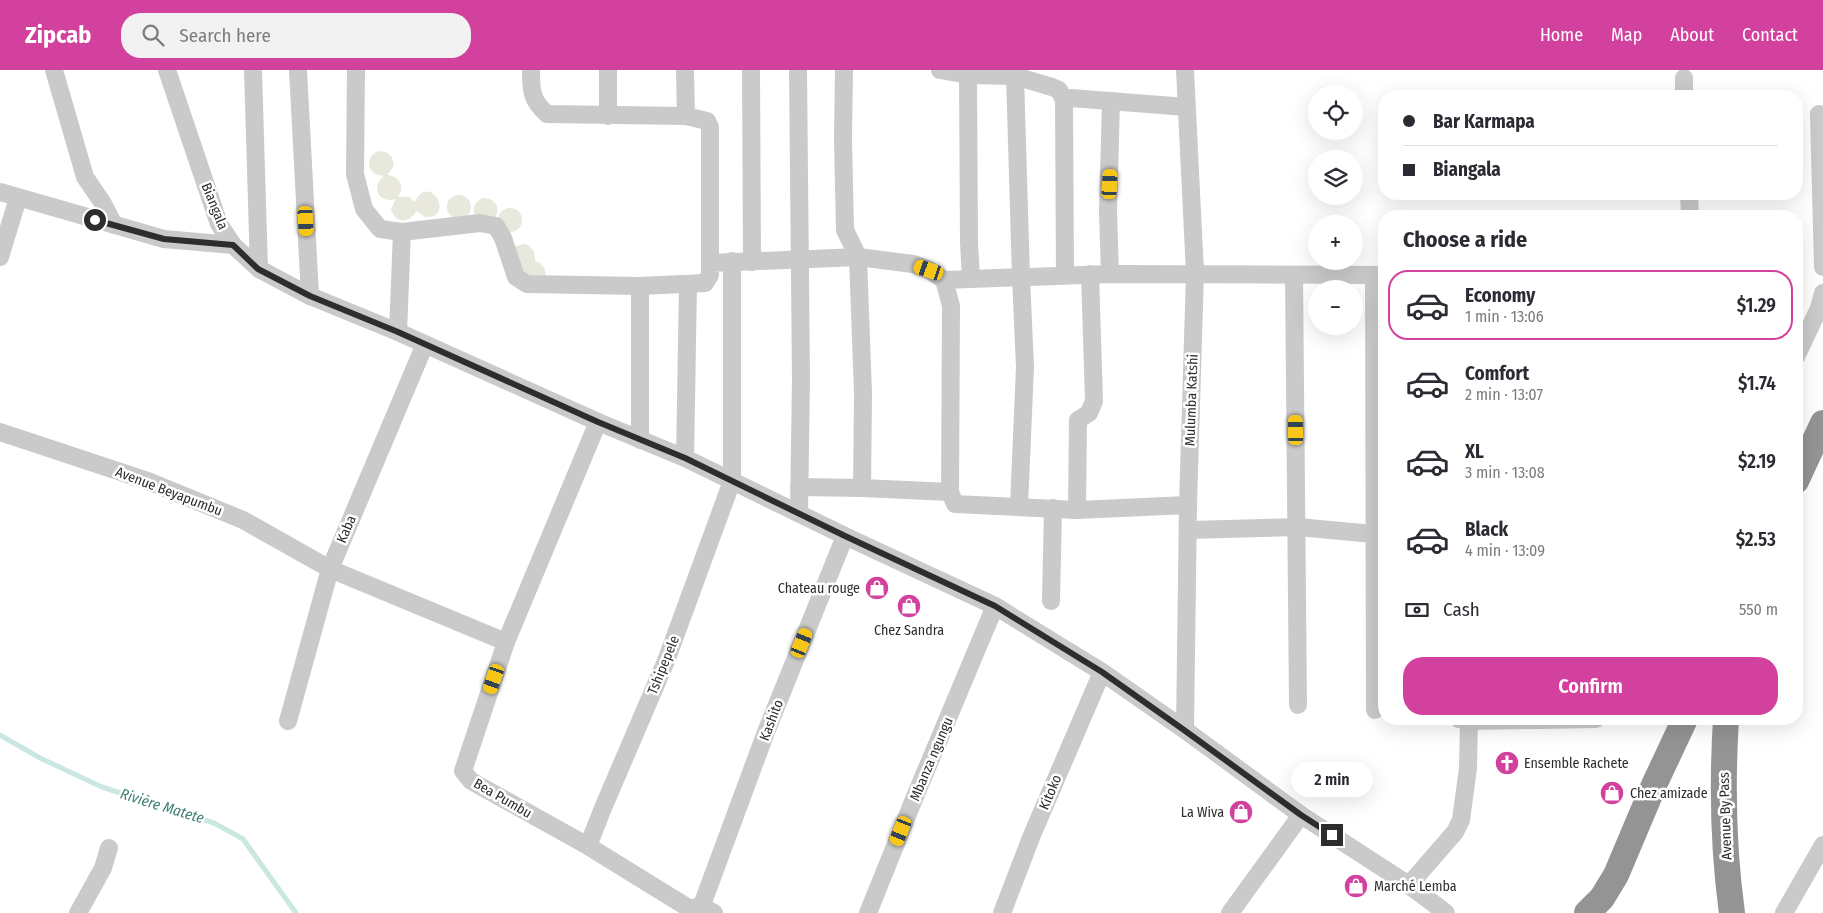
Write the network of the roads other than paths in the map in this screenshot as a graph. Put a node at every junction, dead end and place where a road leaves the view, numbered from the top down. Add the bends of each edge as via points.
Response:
1 (54, 70) edge
2 (168, 70) edge
3 (253, 70) edge
4 (298, 70) edge
5 (356, 70) edge
6 (531, 70) edge
7 (608, 70) edge
8 (685, 70) edge
9 (750, 70) edge
10 (798, 70) edge
11 (844, 70) edge
12 (940, 70) edge
13 (1185, 70) edge
14 (968, 75) junction
15 (1015, 76) junction
16 (1684, 78) dead end
17 (1684, 90) edge
18 (1064, 100) junction
19 (1111, 101) junction
20 (1186, 107) junction
21 (1818, 114) dead end
22 (608, 116) junction
23 (686, 116) junction
24 (0, 192) edge
25 (18, 198) junction
26 (114, 225) junction
27 (402, 232) junction
28 (233, 245) junction
29 (0, 257) edge
30 (858, 257) junction
31 (800, 259) junction
32 (732, 261) junction
33 (752, 262) junction
34 (710, 263) junction
35 (1823, 267) edge
36 (258, 269) junction
37 (1195, 273) junction
38 (1090, 274) junction
39 (1110, 274) junction
40 (1065, 275) junction
41 (1294, 275) junction
42 (1378, 275) edge
43 (1020, 277) junction
44 (971, 279) junction
45 (944, 280) junction
46 (688, 285) junction
47 (640, 286) junction
48 (1823, 293) edge
49 (310, 296) junction
50 (398, 332) junction
51 (1803, 342) edge
52 (425, 344) junction
53 (598, 422) junction
54 (1823, 423) edge
55 (0, 432) edge
56 (640, 440) junction
57 (685, 458) junction
58 (1803, 466) edge
59 (732, 481) junction
60 (799, 487) junction
61 (862, 488) junction
62 (950, 492) junction
63 (1188, 505) junction
64 (1019, 506) junction
65 (1053, 508) junction
66 (1077, 510) junction
67 (799, 513) junction
68 (1298, 528) junction
69 (1188, 530) junction
70 (1378, 535) edge
71 (845, 536) junction
72 (330, 569) junction
73 (1378, 579) edge
74 (1051, 601) dead end
75 (995, 606) junction
76 (506, 642) junction
77 (1102, 672) junction
78 (1298, 705) dead end
79 (1375, 710) dead end
80 (288, 721) dead end
81 (1464, 725) edge
82 (1682, 725) edge
83 (1726, 725) edge
84 (1184, 730) junction
85 (1301, 815) junction
86 (588, 846) junction
87 (1823, 846) edge
88 (109, 848) dead end
89 (1409, 885) junction
90 (705, 911) edge
91 (78, 913) edge
92 (868, 913) edge
93 (1002, 913) edge
94 (1230, 913) edge
95 (1446, 913) edge
96 (1587, 913) edge
97 (1732, 913) edge
98 (1784, 913) edge

1 - 26 street via 86,177
2 - 28 street, Biangala via 219,224
3 - 36 street
4 - 49 street
5 - 27 street via 355,174 364,209 380,229
6 - 22 street via 533,97 537,106 547,114
7 - 22 street
8 - 23 street
9 - 33 street
10 - 31 street
11 - 30 street via 845,230
12 - 14 street
13 - 20 street, Mulumba Katshi
14 - 15 street
14 - 44 street
15 - 18 street via 1059,90
15 - 43 street
16 - 17 street
18 - 19 street
18 - 40 street
19 - 20 street
19 - 39 street
20 - 37 street, Mulumba Katshi
21 - 35 street
22 - 23 street
23 - 34 street via 707,121 710,127
24 - 25 street
25 - 26 street
25 - 29 street
26 - 28 street via 164,239
27 - 47 street via 480,222 496,226 516,277 527,284
27 - 50 street
28 - 36 street, Biangala
30 - 31 street
30 - 45 street via 914,264
30 - 61 street via 863,394
31 - 33 street
31 - 60 street
32 - 33 street
32 - 34 street
32 - 59 street
34 - 46 street via 710,275 705,283
36 - 49 street, Biangala
37 - 39 street
37 - 41 street
37 - 63 street, Mulumba Katshi
38 - 39 street
38 - 40 street
38 - 66 street via 1094,401 1090,413 1078,420
40 - 43 street
41 - 42 street
41 - 68 street
43 - 44 street
43 - 64 street via 1025,367
44 - 45 street
45 - 62 street via 950,306
46 - 47 street
46 - 57 street
47 - 56 street
48 - 51 street
49 - 50 street, Biangala
50 - 52 street, Biangala
52 - 53 street, Biangala
52 - 72 street, Kaba
53 - 56 street, Biangala
53 - 76 street, Bea Pumbu
54 - 58 highway
55 - 72 street, Avenue Beyapumbu via 148,481 243,520
56 - 57 street, Biangala
57 - 59 street, Biangala
59 - 67 street, Biangala
59 - 86 street, Tshipepele via 666,661
60 - 61 street
60 - 67 street
61 - 62 street
62 - 64 street via 956,504
63 - 66 street
63 - 69 street, Mulumba Katshi
64 - 65 street
65 - 66 street
65 - 74 street
67 - 71 street, Biangala
68 - 69 street
68 - 70 street
68 - 78 street
69 - 84 street, Mulumba Katshi
71 - 75 street, Biangala
71 - 90 street, Kashito via 766,732
72 - 76 street, Avenue Beyapumbu
72 - 80 street, Kaba
73 - 79 street
75 - 77 street, Biangala
75 - 92 street, Mbanza ngungu
76 - 86 street, Bea Pumbu via 462,772 471,781
77 - 84 street, Biangala
77 - 93 street, Kitoko
81 - 89 street via 1468,768 1461,820 1455,832
82 - 96 highway via 1616,875 1602,898
83 - 97 highway, Avenue By Pass via 1724,835
84 - 85 street, Biangala
85 - 89 street, Biangala
85 - 94 street
86 - 90 street, Bea Pumbu via 690,909
87 - 98 street
88 - 91 street via 103,868
89 - 95 street, Biangala

